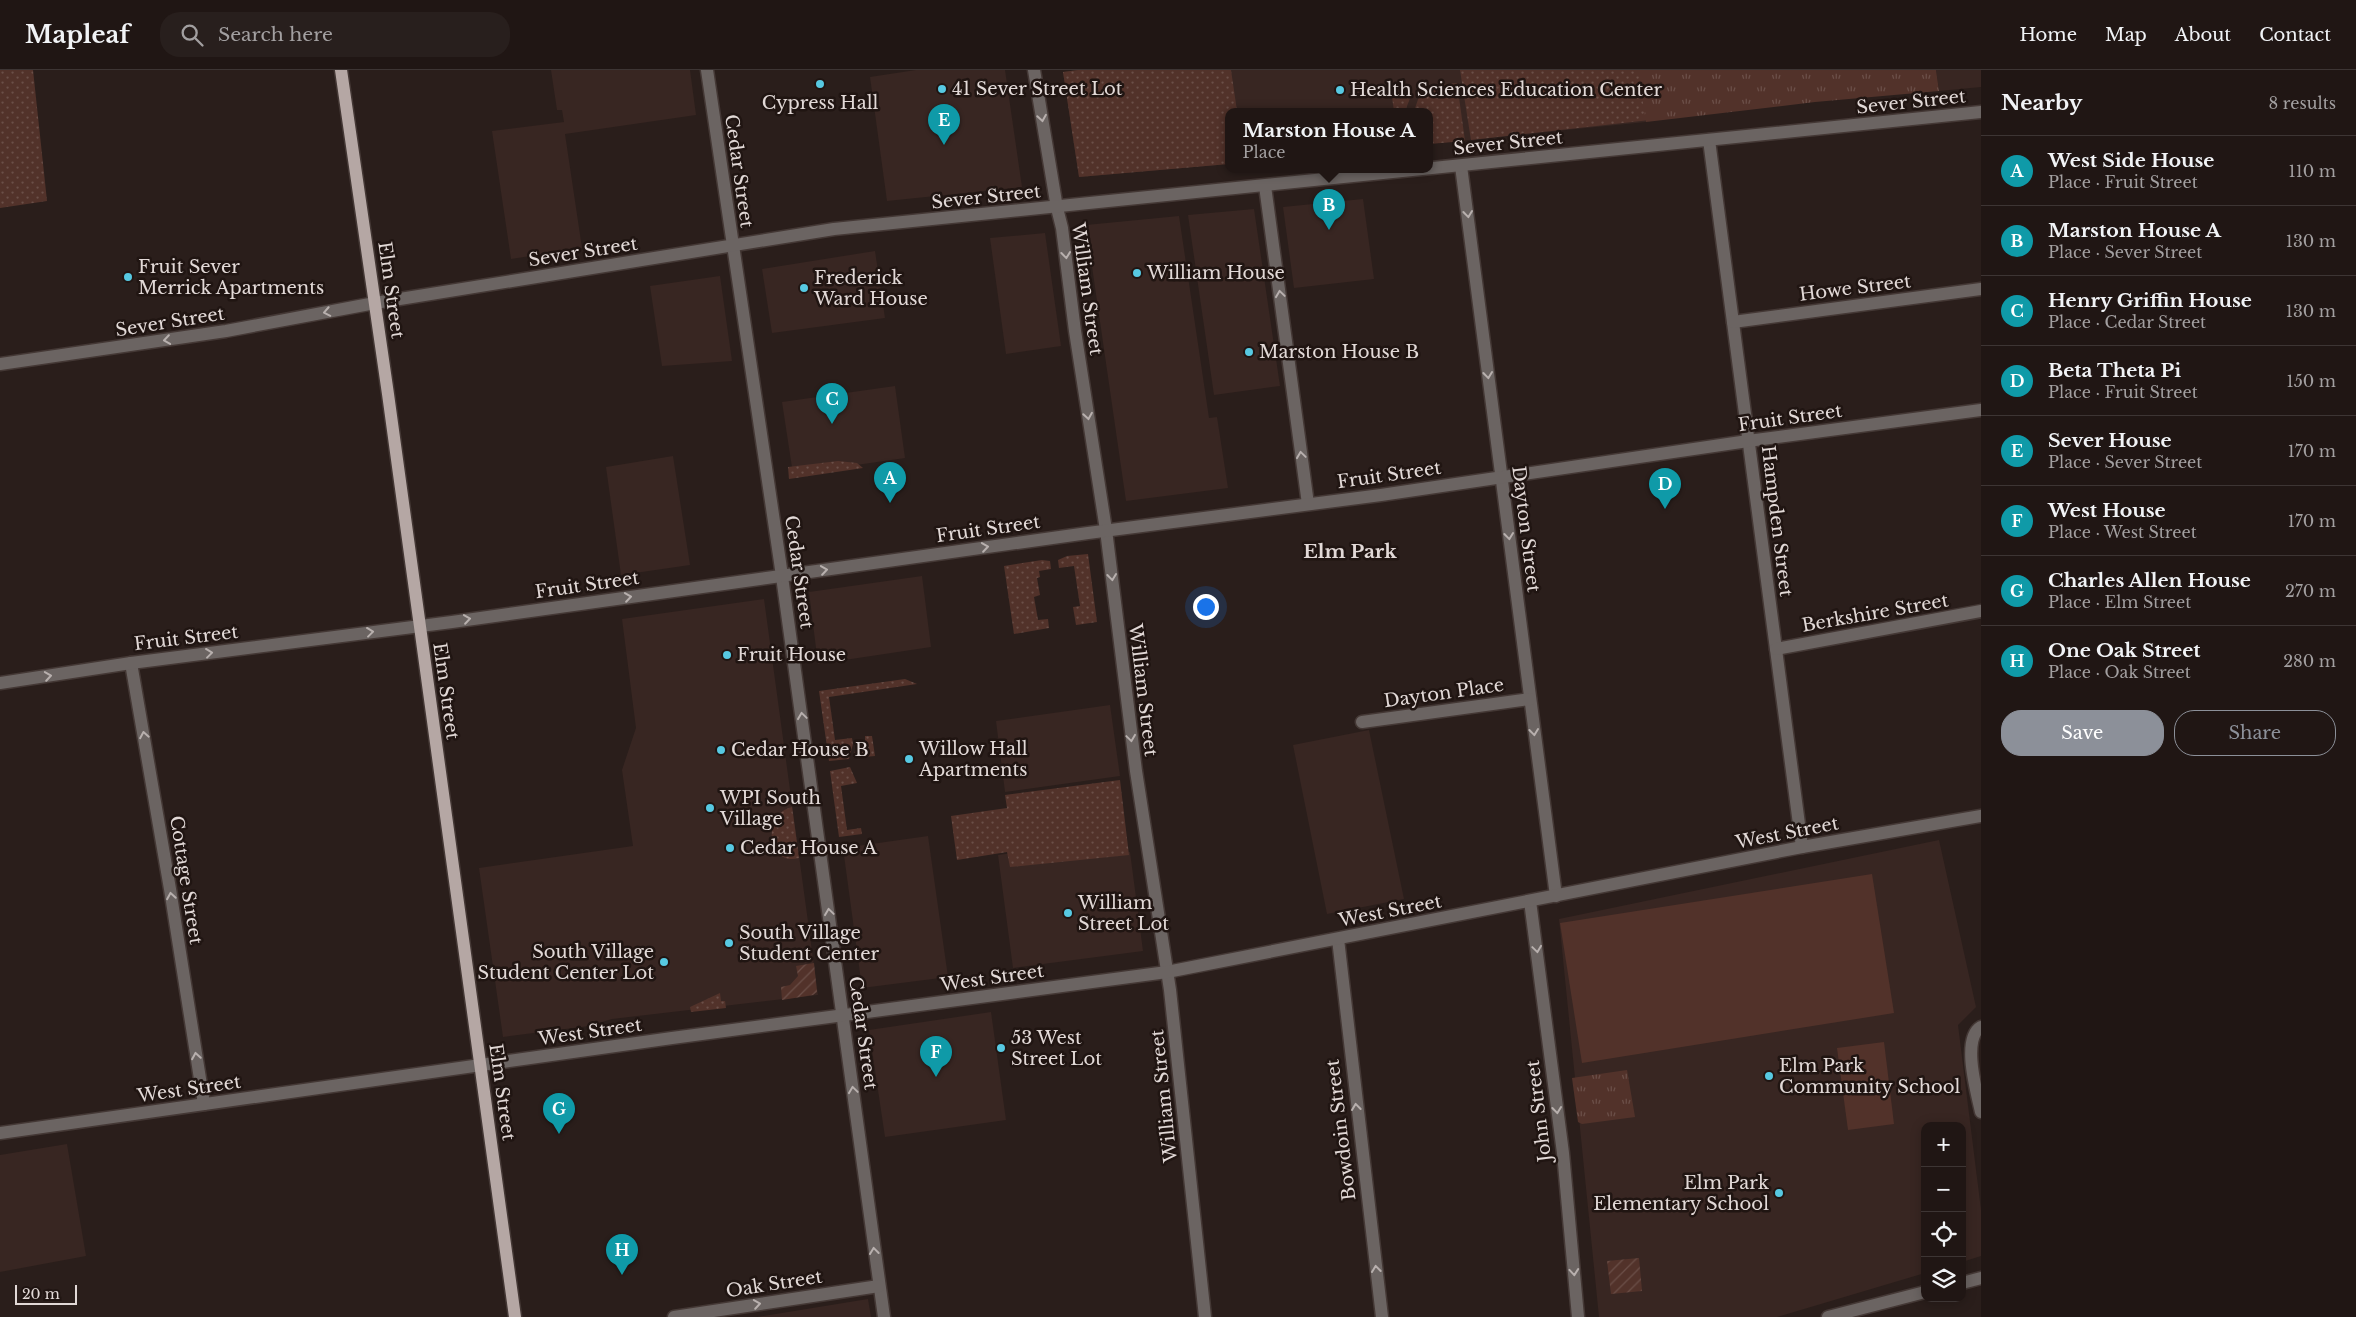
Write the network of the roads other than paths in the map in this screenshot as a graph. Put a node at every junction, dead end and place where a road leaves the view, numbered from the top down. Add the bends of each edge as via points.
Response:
1 (341, 70) edge
2 (707, 70) edge
3 (1034, 70) edge
4 (1981, 112) edge
5 (1709, 140) junction
6 (1461, 166) junction
7 (1433, 169) edge
8 (1392, 173) edge
9 (1265, 186) junction
10 (1057, 208) junction
11 (732, 246) junction
12 (1981, 289) edge
13 (375, 303) junction
14 (1733, 322) junction
15 (0, 364) edge
16 (1981, 410) edge
17 (1748, 441) junction
18 (1501, 477) junction
19 (1308, 504) junction
20 (1106, 530) junction
21 (782, 575) junction
22 (1981, 611) edge
23 (419, 626) junction
24 (1776, 649) junction
25 (130, 663) junction
26 (0, 683) edge
27 (1530, 699) junction
28 (1362, 722) dead end
29 (1981, 816) edge
30 (1802, 847) junction
31 (1556, 896) junction
32 (1530, 901) junction
33 (1338, 938) junction
34 (1167, 972) junction
35 (843, 1016) junction
36 (1981, 1027) edge
37 (480, 1065) junction
38 (204, 1104) junction
39 (1981, 1112) edge
40 (0, 1133) edge
41 (1981, 1278) edge
42 (1966, 1282) edge
43 (879, 1286) junction
44 (1921, 1293) edge
45 (1851, 1314) edge
46 (515, 1317) edge
47 (674, 1317) edge
48 (884, 1317) edge
49 (1205, 1317) edge
50 (1382, 1317) edge
51 (1578, 1317) edge
52 (1828, 1317) edge

1 - 13 main road, Elm Street
2 - 11 street, Cedar Street
3 -> 10 street, William Street
4 - 5 street, Sever Street
5 - 6 street, Sever Street
5 - 14 street, Hampden Street
6 - 7 street, Sever Street
6 -> 18 street, Dayton Street
8 - 9 street, Sever Street
9 - 10 street, Sever Street
19 -> 9 street
10 - 11 street, Sever Street via 834,229
10 -> 20 street, William Street
11 - 13 street, Sever Street
11 - 21 street, Cedar Street
12 - 14 street, Howe Street
13 -> 15 street, Sever Street via 226,331
13 - 23 main road, Elm Street
14 - 17 street, Hampden Street
16 - 17 street, Fruit Street
17 - 18 street, Fruit Street
17 - 24 street, Hampden Street
18 - 19 street, Fruit Street
18 -> 27 street, Dayton Street
19 - 20 street, Fruit Street
21 -> 20 street, Fruit Street
20 -> 34 street, William Street via 1136,771
23 -> 21 street, Fruit Street
35 -> 21 street, Cedar Street
22 - 24 street, Berkshire Street
25 -> 23 street, Fruit Street
23 - 37 main road, Elm Street
24 - 30 street, Hampden Street
26 -> 25 street, Fruit Street
38 -> 25 street, Cottage Street
27 - 28 street, Dayton Place
27 -> 31 street, Dayton Street
29 - 30 street, West Street
30 - 31 street, West Street
31 - 32 street, West Street
32 - 33 street, West Street
32 -> 51 street, John Street via 1562,1153
33 - 34 street, West Street
50 -> 33 street, Bowdoin Street
34 - 35 street, West Street
34 - 49 street, William Street
35 - 37 street, West Street
43 -> 35 street, Cedar Street
36 - 39 street via 1975,1033 1971,1056
37 - 38 street, West Street
37 - 46 main road, Elm Street
38 - 40 street, West Street
41 - 42 street
47 -> 43 street, Oak Street
43 - 48 street, Cedar Street
44 - 45 street
45 - 52 street

